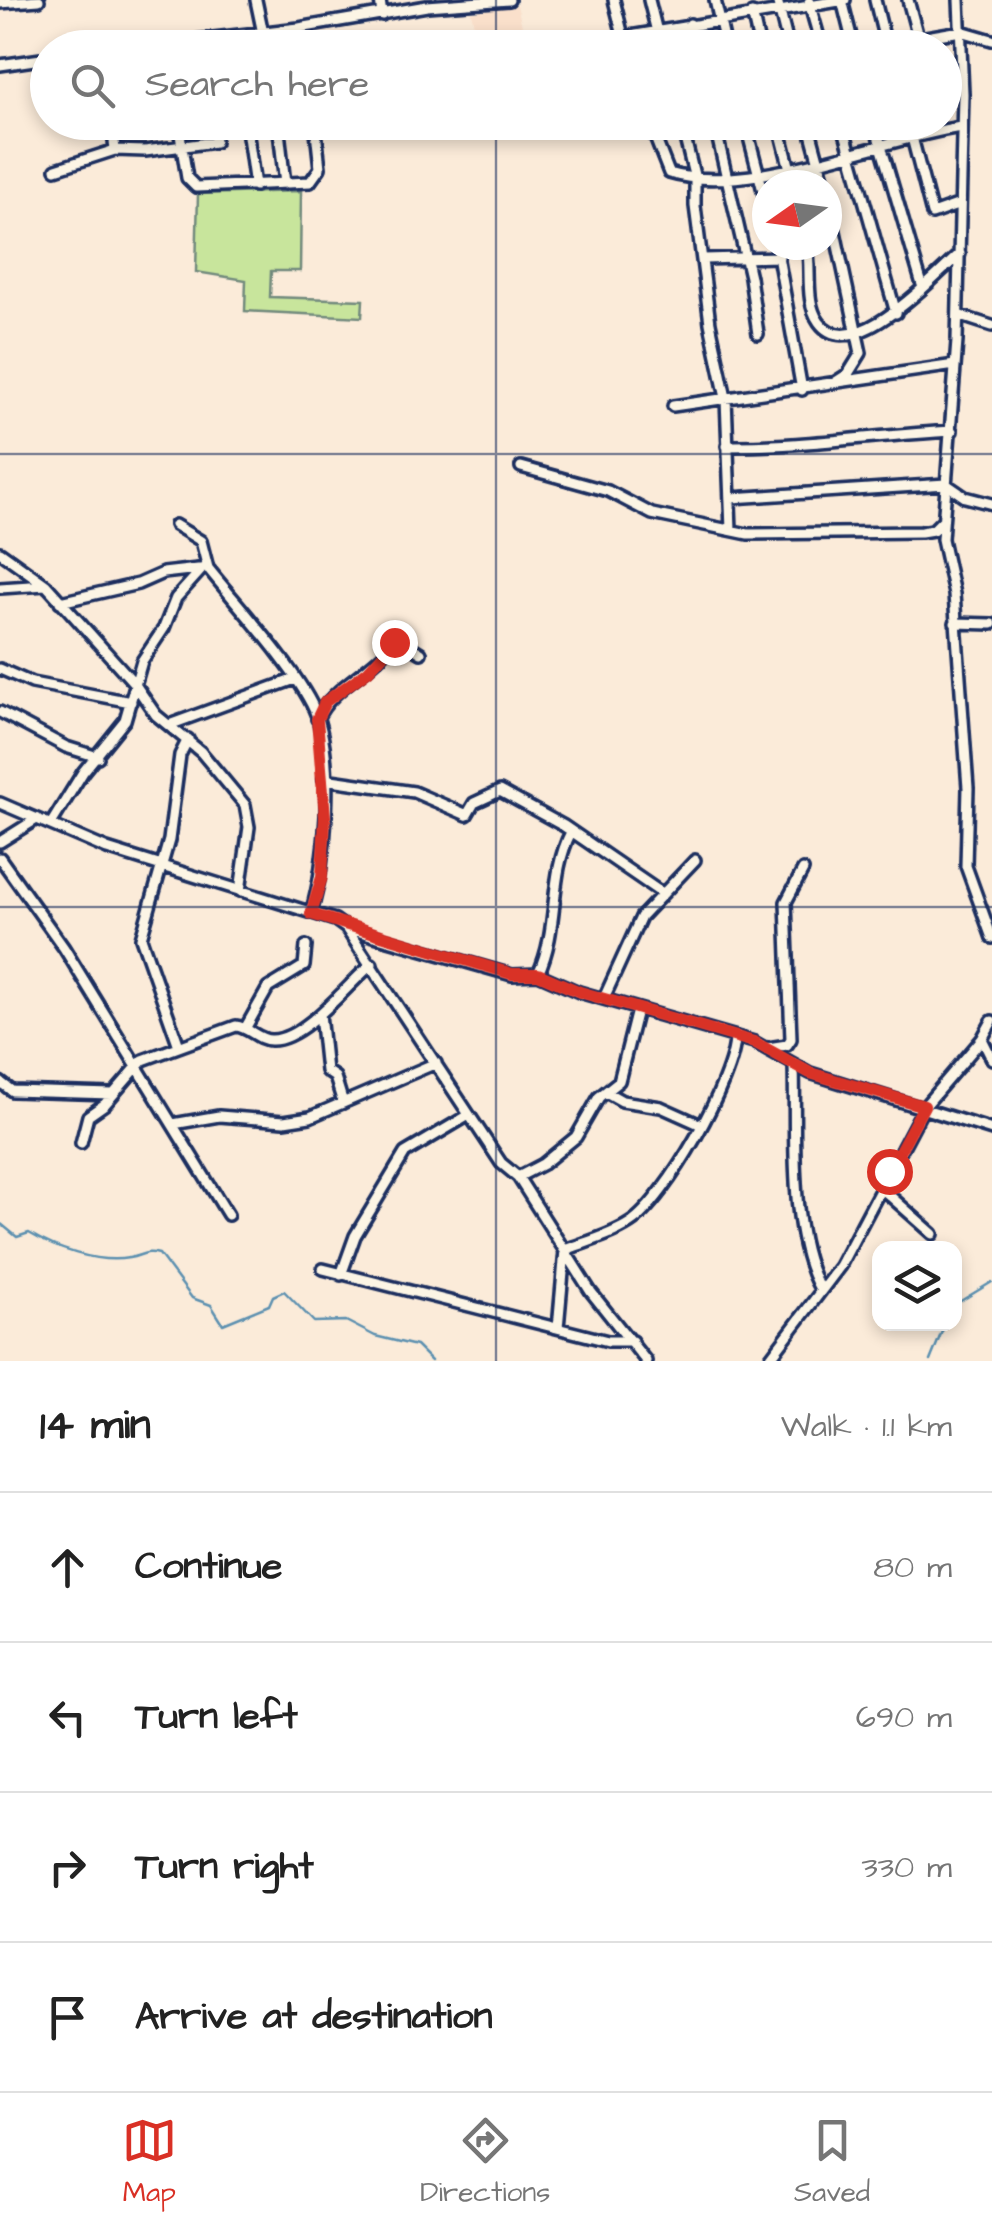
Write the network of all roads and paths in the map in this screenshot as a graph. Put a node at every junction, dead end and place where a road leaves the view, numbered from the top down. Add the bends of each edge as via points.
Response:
1 (39, 0) edge
2 (256, 0) edge
3 (380, 0) edge
4 (509, 0) edge
5 (614, 0) edge
6 (649, 0) edge
7 (715, 0) edge
8 (843, 0) edge
9 (875, 0) edge
10 (908, 0) edge
11 (960, 0) edge
12 (809, 2) edge
13 (0, 4) edge
14 (778, 5) edge
15 (752, 13) junction
16 (382, 15) junction
17 (719, 18) junction
18 (690, 24) junction
19 (299, 28) joint
20 (261, 30) edge
21 (284, 30) edge
22 (622, 30) edge
23 (656, 30) joint
24 (691, 30) edge
25 (722, 30) edge
26 (756, 30) edge
27 (784, 30) edge
28 (817, 30) edge
29 (850, 30) edge
30 (882, 30) edge
31 (916, 30) edge
32 (961, 30) edge
33 (962, 30) edge
34 (992, 40) edge
35 (30, 61) edge
36 (0, 65) edge
37 (114, 140) edge
38 (181, 140) edge
39 (215, 140) edge
40 (249, 140) edge
41 (280, 140) edge
42 (315, 140) edge
43 (656, 140) edge
44 (686, 140) edge
45 (718, 140) edge
46 (750, 140) edge
47 (783, 140) edge
48 (813, 140) edge
49 (848, 140) edge
50 (881, 140) edge
51 (900, 140) edge
52 (913, 140) edge
53 (961, 140) edge
54 (883, 144) junction
55 (182, 147) junction
56 (115, 150) junction
57 (852, 152) junction
58 (818, 160) junction
59 (790, 166) junction
60 (56, 169) dead end
61 (757, 170) edge
62 (772, 170) edge
63 (791, 170) edge
64 (820, 170) edge
65 (752, 174) edge
66 (726, 176) junction
67 (695, 178) junction
68 (286, 184) junction
69 (256, 186) junction
70 (960, 204) junction
71 (960, 254) junction
72 (746, 258) junction
73 (752, 258) edge
74 (704, 259) junction
75 (779, 260) edge
76 (808, 260) edge
77 (841, 260) edge
78 (924, 288) junction
79 (896, 313) junction
80 (958, 316) junction
81 (992, 326) edge
82 (856, 330) junction
83 (758, 334) dead end
84 (955, 365) junction
85 (831, 385) junction
86 (802, 390) junction
87 (726, 398) junction
88 (674, 406) dead end
89 (952, 430) junction
90 (727, 446) junction
91 (521, 467) dead end
92 (946, 484) junction
93 (731, 498) junction
94 (992, 504) edge
95 (942, 521) junction
96 (175, 525) dead end
97 (731, 530) junction
98 (0, 552) edge
99 (205, 568) junction
100 (46, 585) junction
101 (0, 588) edge
102 (60, 602) junction
103 (955, 623) junction
104 (992, 624) edge
105 (422, 653) dead end
106 (0, 669) edge
107 (295, 680) junction
108 (134, 683) junction
109 (131, 702) junction
110 (0, 712) edge
111 (317, 719) junction
112 (169, 724) junction
113 (188, 739) junction
114 (98, 756) junction
115 (324, 778) junction
116 (0, 803) edge
117 (38, 818) junction
118 (51, 824) junction
119 (571, 832) junction
120 (0, 842) edge
121 (0, 858) edge
122 (695, 860) dead end
123 (161, 866) junction
124 (803, 870) dead end
125 (240, 891) junction
126 (663, 894) junction
127 (311, 914) junction
128 (346, 928) junction
129 (992, 938) edge
130 (306, 946) dead end
131 (372, 964) junction
132 (538, 974) junction
133 (604, 998) junction
134 (637, 1010) junction
135 (320, 1014) junction
136 (992, 1021) edge
137 (246, 1027) junction
138 (735, 1037) junction
139 (982, 1039) junction
140 (754, 1042) junction
141 (179, 1046) junction
142 (768, 1048) junction
143 (735, 1057) junction
144 (992, 1059) edge
145 (436, 1062) junction
146 (794, 1065) junction
147 (135, 1066) junction
148 (0, 1082) edge
149 (606, 1092) junction
150 (112, 1094) junction
151 (343, 1103) junction
152 (924, 1106) junction
153 (468, 1115) junction
154 (172, 1124) junction
155 (699, 1124) junction
156 (992, 1130) edge
157 (81, 1143) dead end
158 (518, 1177) junction
159 (880, 1187) junction
160 (228, 1215) dead end
161 (933, 1234) dead end
162 (565, 1250) junction
163 (323, 1270) dead end
164 (341, 1275) junction
165 (820, 1288) junction
166 (558, 1328) junction
167 (632, 1341) junction
168 (646, 1361) edge
169 (768, 1361) edge

1 - 13 street
2 - 20 street
3 - 16 street
4 - 16 street
5 - 22 street
6 - 23 street
7 - 17 street
8 - 12 street
8 - 29 street
9 - 30 street
10 - 31 street
11 - 32 street
12 - 14 street
12 - 28 street
14 - 15 street
14 - 27 street
15 - 17 street
15 - 26 street
16 - 19 street
17 - 18 street
17 - 25 street
18 - 23 street
18 - 24 street
19 - 21 street
33 - 34 street
35 - 36 street
37 - 56 street
38 - 55 street
39 - 55 street
40 - 69 street
41 - 68 street
42 - 68 street via 318,174 310,182
43 - 67 street via 669,173
44 - 67 street
45 - 66 street
46 - 61 street
47 - 59 street
48 - 58 street
49 - 57 street
50 - 54 street
51 - 54 street
52 - 70 street via 932,214
53 - 70 street
54 - 57 street
54 - 78 street
55 - 56 street
55 - 69 street via 190,185
56 - 60 street
57 - 58 street
57 - 79 street
58 - 59 street
58 - 64 street
59 - 62 street
59 - 63 street
65 - 66 street
66 - 67 street
66 - 72 street
67 - 74 street
68 - 69 street
70 - 71 street
71 - 78 street
71 - 80 street
72 - 73 street
72 - 74 street
72 - 83 street
74 - 87 street
75 - 86 street
76 - 82 street via 820,324 830,331
77 - 82 street
78 - 79 street
79 - 82 street
80 - 81 street
80 - 84 street
82 - 85 street via 860,358
84 - 85 street
84 - 89 street
85 - 86 street
86 - 87 street
87 - 88 street
87 - 90 street
89 - 90 street
89 - 92 street
90 - 93 street
91 - 97 street via 608,491 652,514
92 - 93 street
92 - 94 street
92 - 95 street
93 - 97 street
95 - 97 street via 933,530 904,533 762,536
95 - 103 street
96 - 99 street via 201,541
98 - 100 street
99 - 102 street
99 - 107 street
99 - 108 street via 176,598
100 - 101 street
100 - 102 street
102 - 108 street
103 - 104 street
103 - 129 street via 968,788 966,866
105 - 111 street via 394,642 325,702
106 - 109 street via 65,691
107 - 111 street
107 - 112 street
108 - 109 street
108 - 112 street
109 - 114 street
110 - 114 street
111 - 115 street
112 - 113 street
113 - 123 street
113 - 125 street via 245,805 249,827
114 - 118 street
115 - 119 street via 414,792 466,815 474,803 500,791
115 - 127 street via 322,877
116 - 117 street
117 - 118 street
117 - 120 street
118 - 123 street
119 - 126 street
119 - 132 street via 558,861 552,941
121 - 147 street
122 - 126 street
123 - 125 street
123 - 141 street via 141,944
124 - 142 street via 786,902 792,1033 787,1045
125 - 127 street
126 - 133 street via 641,918
127 - 128 street
128 - 131 street
128 - 132 street via 512,974
130 - 137 street via 304,966 268,988
131 - 135 street
131 - 145 street
132 - 133 street
133 - 134 street
134 - 138 street
134 - 149 street via 626,1064
135 - 137 street via 272,1040
135 - 151 street via 326,1071
136 - 139 street
137 - 141 street
138 - 140 street
138 - 143 street
139 - 144 street
139 - 152 street
140 - 142 street
140 - 143 street
141 - 147 street
142 - 146 street
143 - 155 street
145 - 151 street
145 - 153 street
146 - 152 street
146 - 165 street via 799,1200 808,1266
147 - 150 street
147 - 154 street
148 - 150 street via 12,1091
149 - 155 street
149 - 158 street via 576,1137
150 - 157 street via 88,1116
151 - 154 street via 293,1120 219,1116
152 - 156 street
152 - 159 street
153 - 158 street
153 - 164 street via 404,1153 355,1236
154 - 160 street
155 - 162 street via 677,1170 642,1213
158 - 162 street
159 - 161 street
159 - 165 street via 840,1266
162 - 166 street
162 - 167 street
163 - 164 street
164 - 166 street
165 - 169 street
166 - 167 street
167 - 168 street

